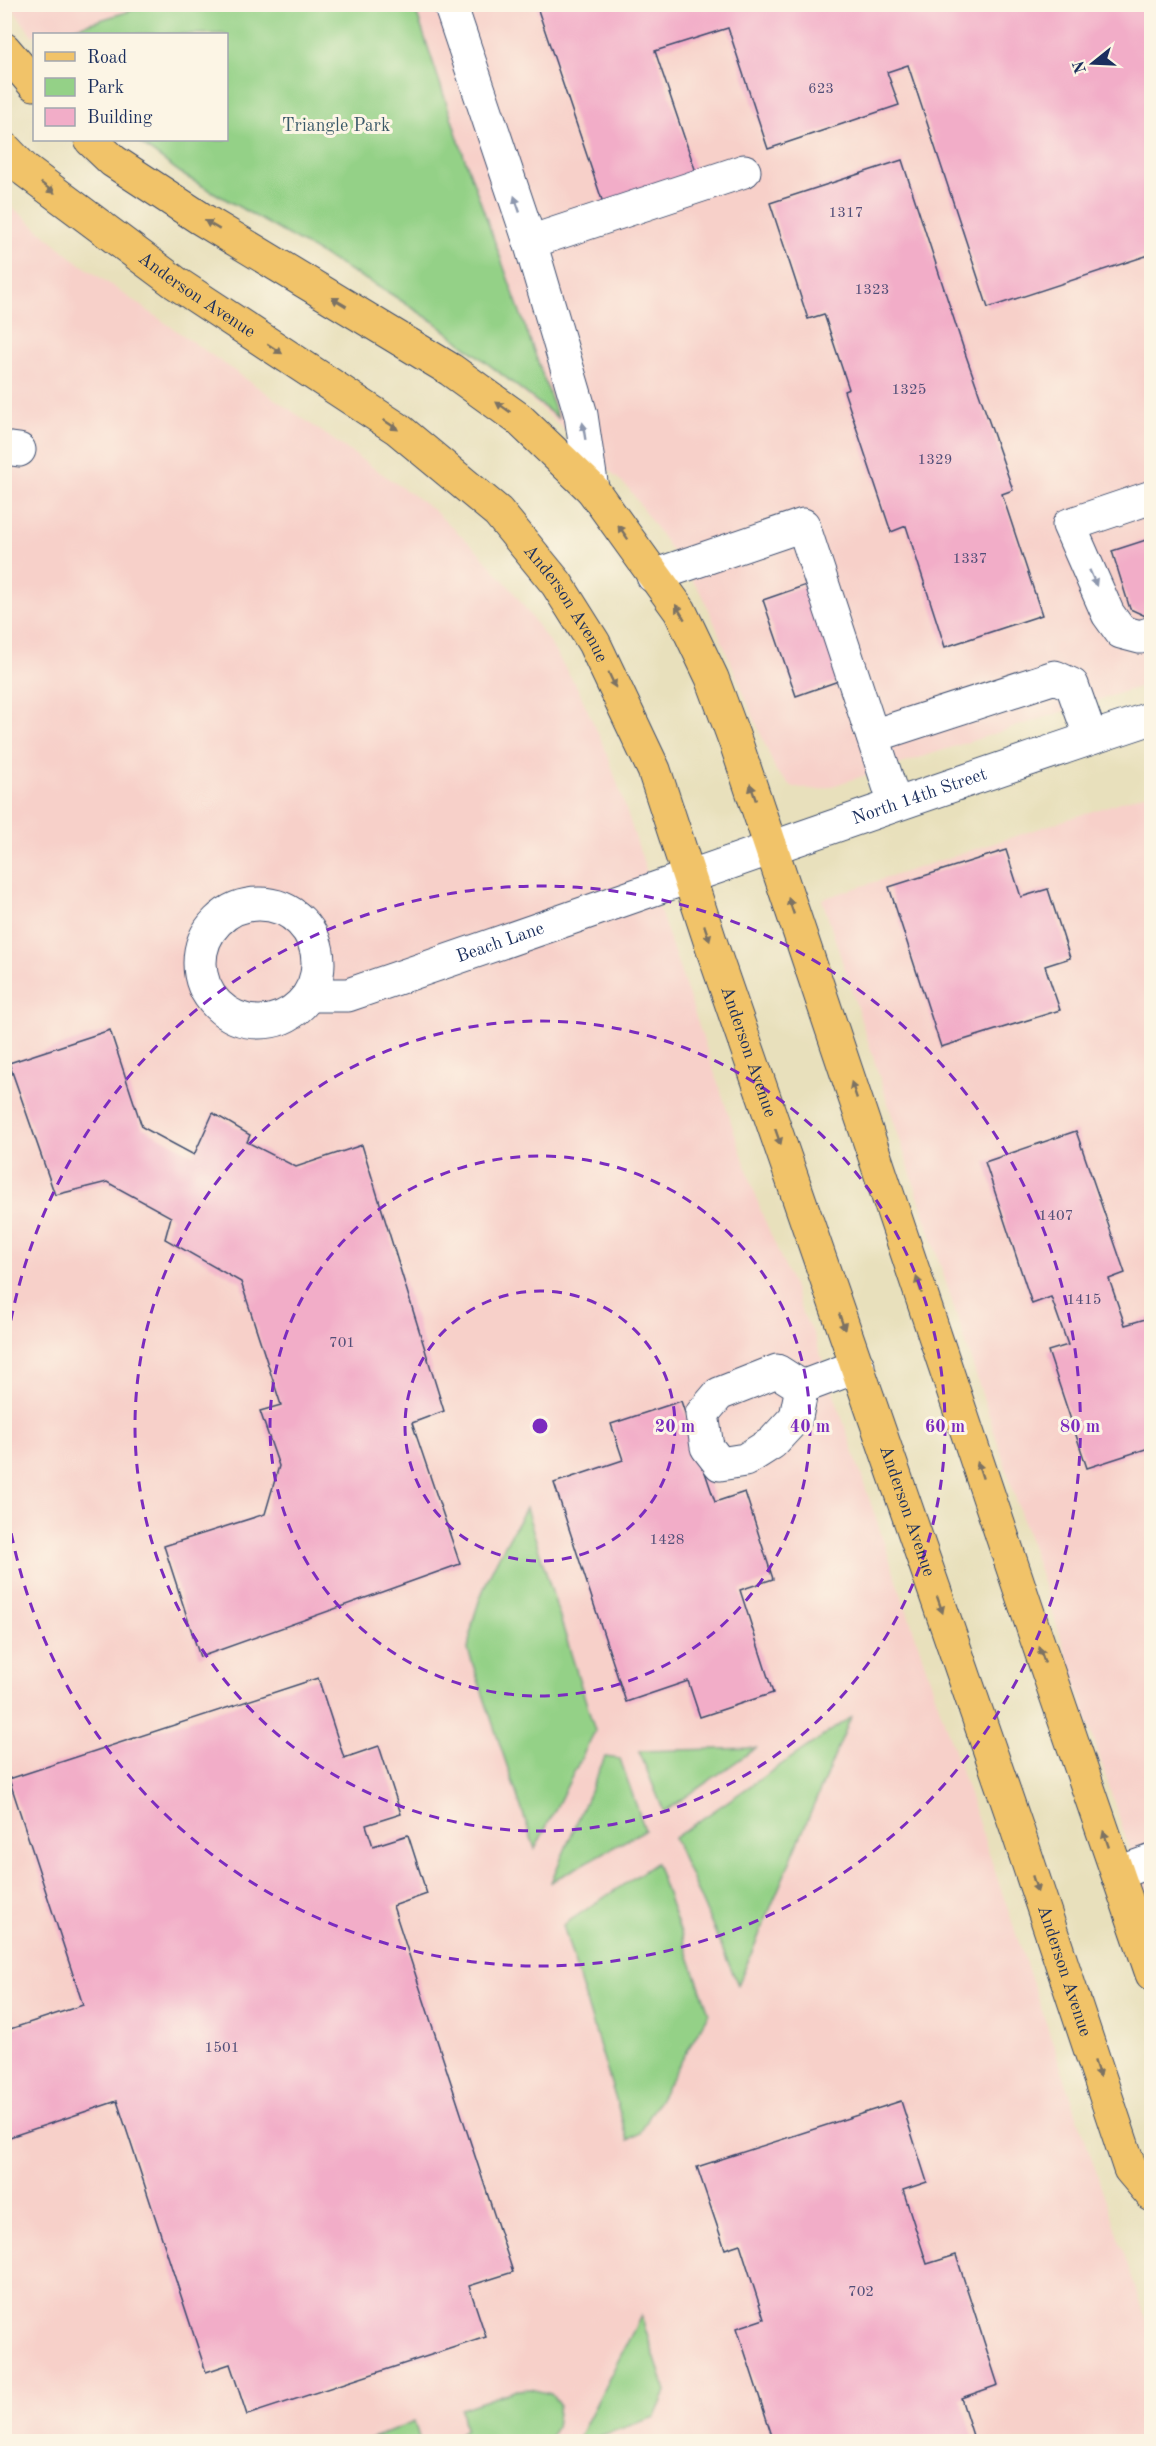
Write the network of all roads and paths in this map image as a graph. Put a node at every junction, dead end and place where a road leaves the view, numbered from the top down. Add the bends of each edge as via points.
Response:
1 (450, 4) edge
2 (4, 49) edge
3 (33, 83) edge
4 (92, 141) edge
5 (4, 148) edge
6 (744, 171) dead end
7 (530, 242) junction
8 (592, 489) junction
9 (1152, 497) edge
10 (653, 576) junction
11 (1152, 633) edge
12 (1152, 718) edge
13 (873, 736) junction
14 (1091, 738) junction
15 (895, 804) junction
16 (771, 848) junction
17 (689, 878) junction
18 (309, 995) dead end
19 (858, 1366) junction
20 (801, 1387) dead end
21 (1152, 1861) edge
22 (1118, 1873) junction
23 (1152, 1974) edge
24 (1152, 2195) edge

7 -> 1 street
2 - 3 main road
8 -> 4 main road via 519,419 451,370 200,218 113,161
5 -> 17 main road, Anderson Avenue via 26,171 176,283 398,429 498,512 557,584 594,643 654,770
6 - 7 street
8 -> 7 street via 581,415
10 -> 8 main road
9 -> 11 street via 1069,525 1108,614 1121,632 1140,637
10 - 13 street via 803,525
16 -> 10 main road via 712,678 680,611
12 - 14 street, North 14th Street
13 - 14 street via 1055,677 1072,685
13 - 15 street
14 - 15 street, North 14th Street
15 - 16 street, North 14th Street
16 - 17 street, North 14th Street
22 -> 16 main road
17 - 18 street, Beach Lane via 348,995
17 -> 19 main road, Anderson Avenue
19 - 20 street
19 -> 24 main road, Anderson Avenue via 1130,2169
21 - 22 street
22 - 23 main road

